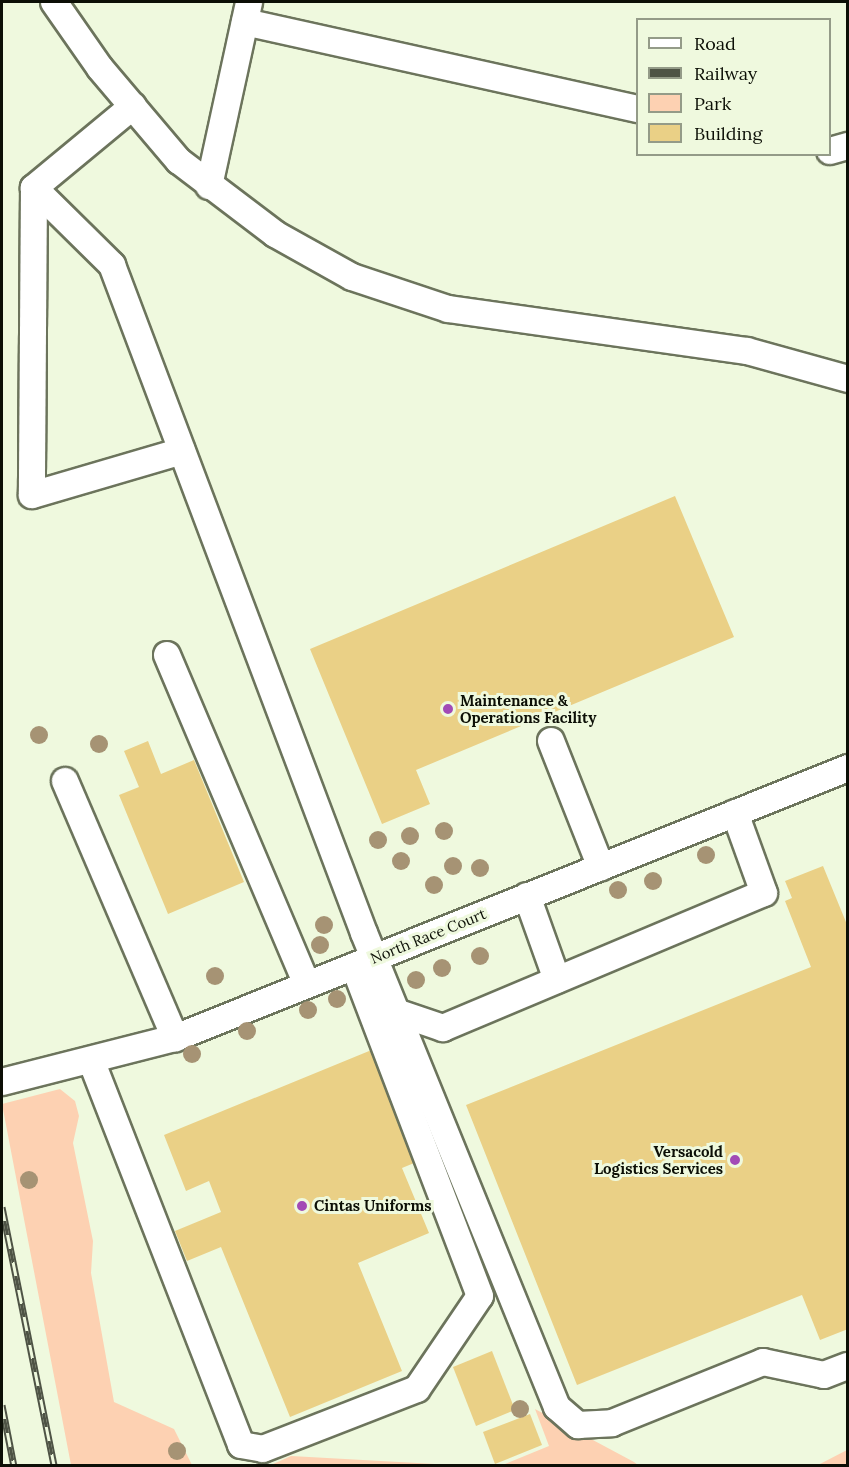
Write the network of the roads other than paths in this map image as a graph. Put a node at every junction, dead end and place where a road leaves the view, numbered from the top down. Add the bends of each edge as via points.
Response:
1 (54, 2) edge
2 (247, 12) edge
3 (133, 106) junction
4 (636, 109) edge
5 (848, 146) edge
6 (831, 151) edge
7 (209, 186) junction
8 (34, 188) junction
9 (848, 380) edge
10 (182, 451) junction
11 (167, 655) dead end
12 (550, 741) dead end
13 (848, 768) edge
14 (65, 780) dead end
15 (735, 813) junction
16 (601, 867) junction
17 (527, 896) junction
18 (364, 962) junction
19 (557, 980) junction
20 (307, 985) junction
21 (396, 1012) junction
22 (174, 1038) junction
23 (91, 1060) junction
24 (2, 1082) edge
25 (848, 1366) edge

1 - 3 street
2 - 4 street
2 - 7 street
3 - 7 street via 179,161
3 - 8 street
5 - 6 street
7 - 9 street via 274,234 395,295 534,325 747,351
8 - 10 street via 112,266
8 - 10 street via 32,495
10 - 18 street
11 - 20 street
12 - 16 street
13 - 15 street, North Race Court
14 - 22 street
15 - 16 street, North Race Court
15 - 19 street via 764,893
16 - 17 street, North Race Court
17 - 18 street, North Race Court
17 - 19 street
18 - 20 street, North Race Court
18 - 21 street
18 - 23 street via 480,1296 417,1389 263,1449 241,1445
19 - 21 street via 443,1028
20 - 22 street, North Race Court
21 - 25 street via 556,1407 578,1425 612,1423 763,1362 824,1375
22 - 23 street, North Race Court
23 - 24 street, North Race Court

